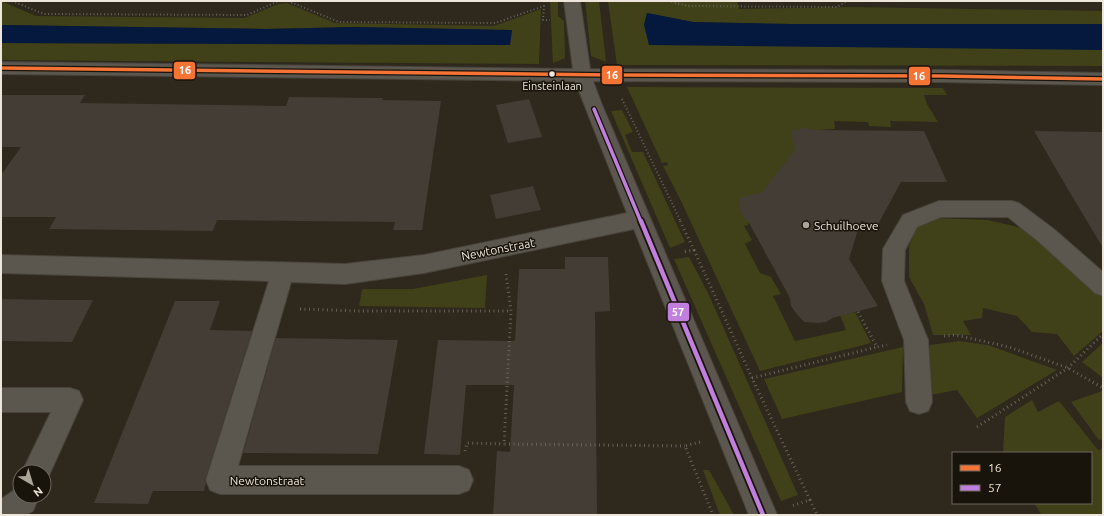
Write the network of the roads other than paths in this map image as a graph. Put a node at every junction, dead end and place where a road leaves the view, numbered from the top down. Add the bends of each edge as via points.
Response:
1 (572, 1) edge
2 (1, 68) edge
3 (582, 74) junction
4 (1103, 79) edge
5 (640, 219) junction
6 (1, 264) edge
7 (283, 272) junction
8 (1103, 286) edge
9 (1, 400) edge
10 (919, 402) dead end
11 (40, 464) edge
12 (459, 480) dead end
13 (18, 504) edge
14 (1, 515) edge
15 (763, 515) edge

1 - 3 street
2 - 3 street
3 - 4 street
3 - 5 street
5 - 7 street, Newtonstraat via 424,264 345,274
5 - 15 street
6 - 7 street, Newtonstraat
7 - 12 street, Newtonstraat via 220,480
8 - 10 street via 1012,209 939,209 910,221 894,250 893,281 916,340
9 - 11 street via 70,400
13 - 14 street

